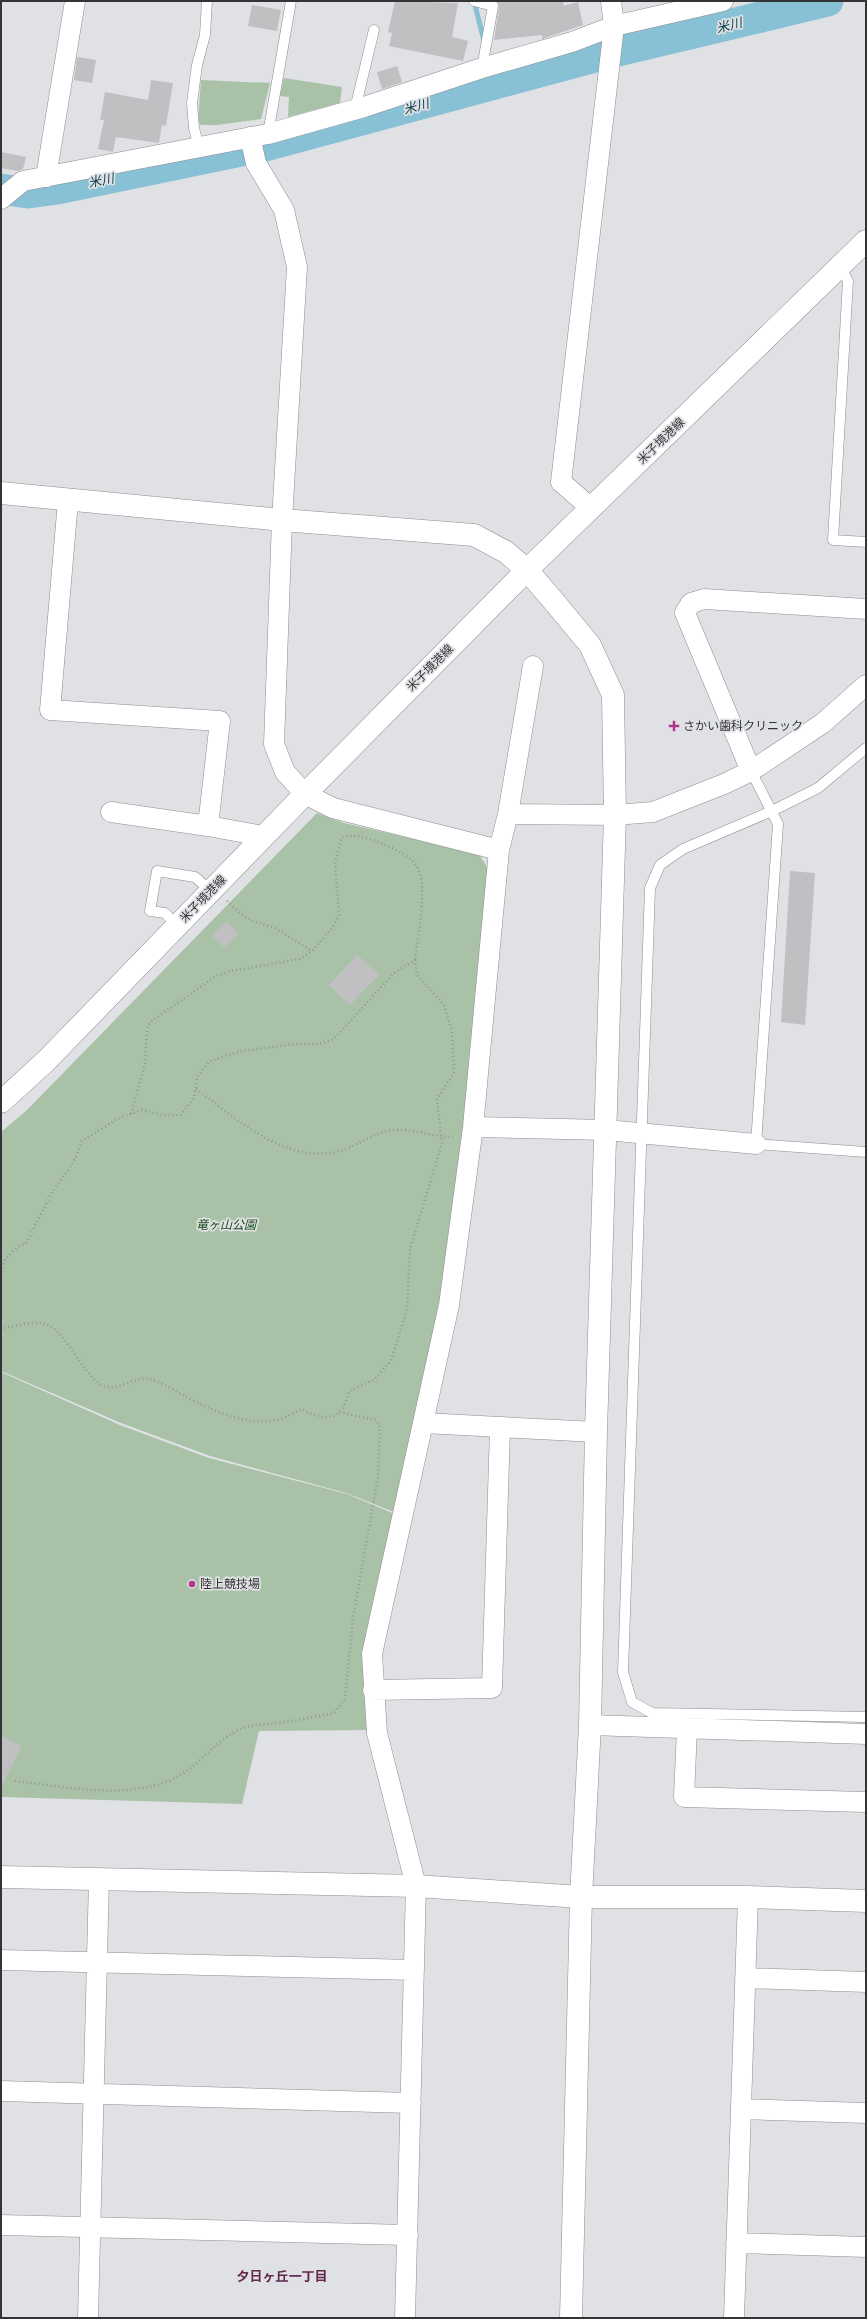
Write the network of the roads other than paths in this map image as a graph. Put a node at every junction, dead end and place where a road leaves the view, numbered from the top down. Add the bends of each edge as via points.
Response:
1 (75, 1) edge
2 (207, 1) edge
3 (291, 1) edge
4 (474, 1) edge
5 (611, 1) edge
6 (723, 1) edge
7 (614, 26) junction
8 (374, 30) dead end
9 (482, 68) junction
10 (355, 109) junction
11 (259, 136) junction
12 (199, 148) junction
13 (46, 177) junction
14 (1, 178) edge
15 (24, 181) junction
16 (1, 199) edge
17 (866, 242) edge
18 (840, 267) junction
19 (1, 493) edge
20 (68, 501) junction
21 (591, 508) junction
22 (282, 520) junction
23 (866, 542) edge
24 (527, 570) junction
25 (866, 609) edge
26 (533, 666) dead end
27 (866, 685) edge
28 (866, 748) edge
29 (751, 771) junction
30 (305, 794) junction
31 (772, 811) junction
32 (111, 812) dead end
33 (508, 814) junction
34 (615, 815) junction
35 (208, 826) junction
36 (263, 836) junction
37 (499, 850) junction
38 (218, 895) junction
39 (177, 926) junction
40 (1, 1102) edge
41 (606, 1130) junction
42 (472, 1133) junction
43 (641, 1133) junction
44 (756, 1144) junction
45 (866, 1152) edge
46 (423, 1423) junction
47 (500, 1428) junction
48 (596, 1432) junction
49 (374, 1690) junction
50 (866, 1717) edge
51 (590, 1725) junction
52 (687, 1729) junction
53 (866, 1734) edge
54 (866, 1802) edge
55 (1, 1876) edge
56 (99, 1879) junction
57 (416, 1886) junction
58 (581, 1897) junction
59 (748, 1897) junction
60 (866, 1901) edge
61 (1, 1960) edge
62 (97, 1963) junction
63 (414, 1970) junction
64 (745, 1978) junction
65 (866, 1982) edge
66 (1, 2091) edge
67 (94, 2094) junction
68 (411, 2103) junction
69 (741, 2109) junction
70 (866, 2114) edge
71 (1, 2225) edge
72 (90, 2228) junction
73 (408, 2235) junction
74 (736, 2243) junction
75 (866, 2247) edge
76 (88, 2318) edge
77 (405, 2318) edge
78 (571, 2318) edge
79 (734, 2318) edge

1 - 13 street
2 - 12 lane via 205,35 192,103
3 - 11 lane
4 - 9 lane via 493,6
5 - 7 street
6 - 7 street
7 - 9 street via 572,42
7 - 21 street via 561,482
8 - 10 lane
9 - 10 street
10 - 11 street
11 - 12 street
11 - 22 street via 256,163 284,210 297,267
12 - 13 street
13 - 15 street
14 - 15 street
15 - 16 street
17 - 18 street, 米子境港線
18 - 21 street, 米子境港線
18 - 23 lane via 848,281 833,540
19 - 20 street
20 - 22 street
20 - 35 street via 50,710 220,721
21 - 24 street, 米子境港線
22 - 24 street via 474,535 506,552
22 - 30 street via 274,744 284,772
24 - 30 street, 米子境港線
24 - 34 street via 590,645 613,695
25 - 29 street via 704,599 691,603 685,613
26 - 33 street
27 - 29 street via 823,723
28 - 31 lane via 818,788
29 - 31 lane
29 - 34 street via 653,812
30 - 36 street, 米子境港線
30 - 37 street via 333,808
31 - 43 lane via 683,849 660,865 650,888
31 - 44 lane via 778,824
32 - 35 street
33 - 34 street
33 - 37 street
34 - 41 street
35 - 36 street
36 - 38 street, 米子境港線
37 - 42 street
38 - 39 street, 米子境港線
38 - 39 lane via 195,877 157,871 150,911 165,913
39 - 40 street, 米子境港線 via 46,1061
41 - 42 street
41 - 43 street
41 - 48 street
42 - 46 street via 449,1305
43 - 44 street
43 - 50 lane via 623,1672 632,1702 652,1713
44 - 45 lane
46 - 47 street
46 - 49 street via 372,1654
47 - 48 street
47 - 49 street via 492,1688
48 - 51 street
49 - 57 street via 377,1733
51 - 52 street
51 - 58 street
52 - 53 street
52 - 54 street via 684,1798
55 - 56 street
56 - 57 street
56 - 62 street
57 - 58 street
57 - 63 street
58 - 59 street
58 - 78 street
59 - 60 street
59 - 64 street
61 - 62 street
62 - 63 street
62 - 67 street
63 - 68 street
64 - 65 street
64 - 69 street
66 - 67 street
67 - 68 street
67 - 72 street
68 - 73 street
69 - 70 street
69 - 74 street
71 - 72 street
72 - 73 street
72 - 76 street
73 - 77 street
74 - 75 street
74 - 79 street

